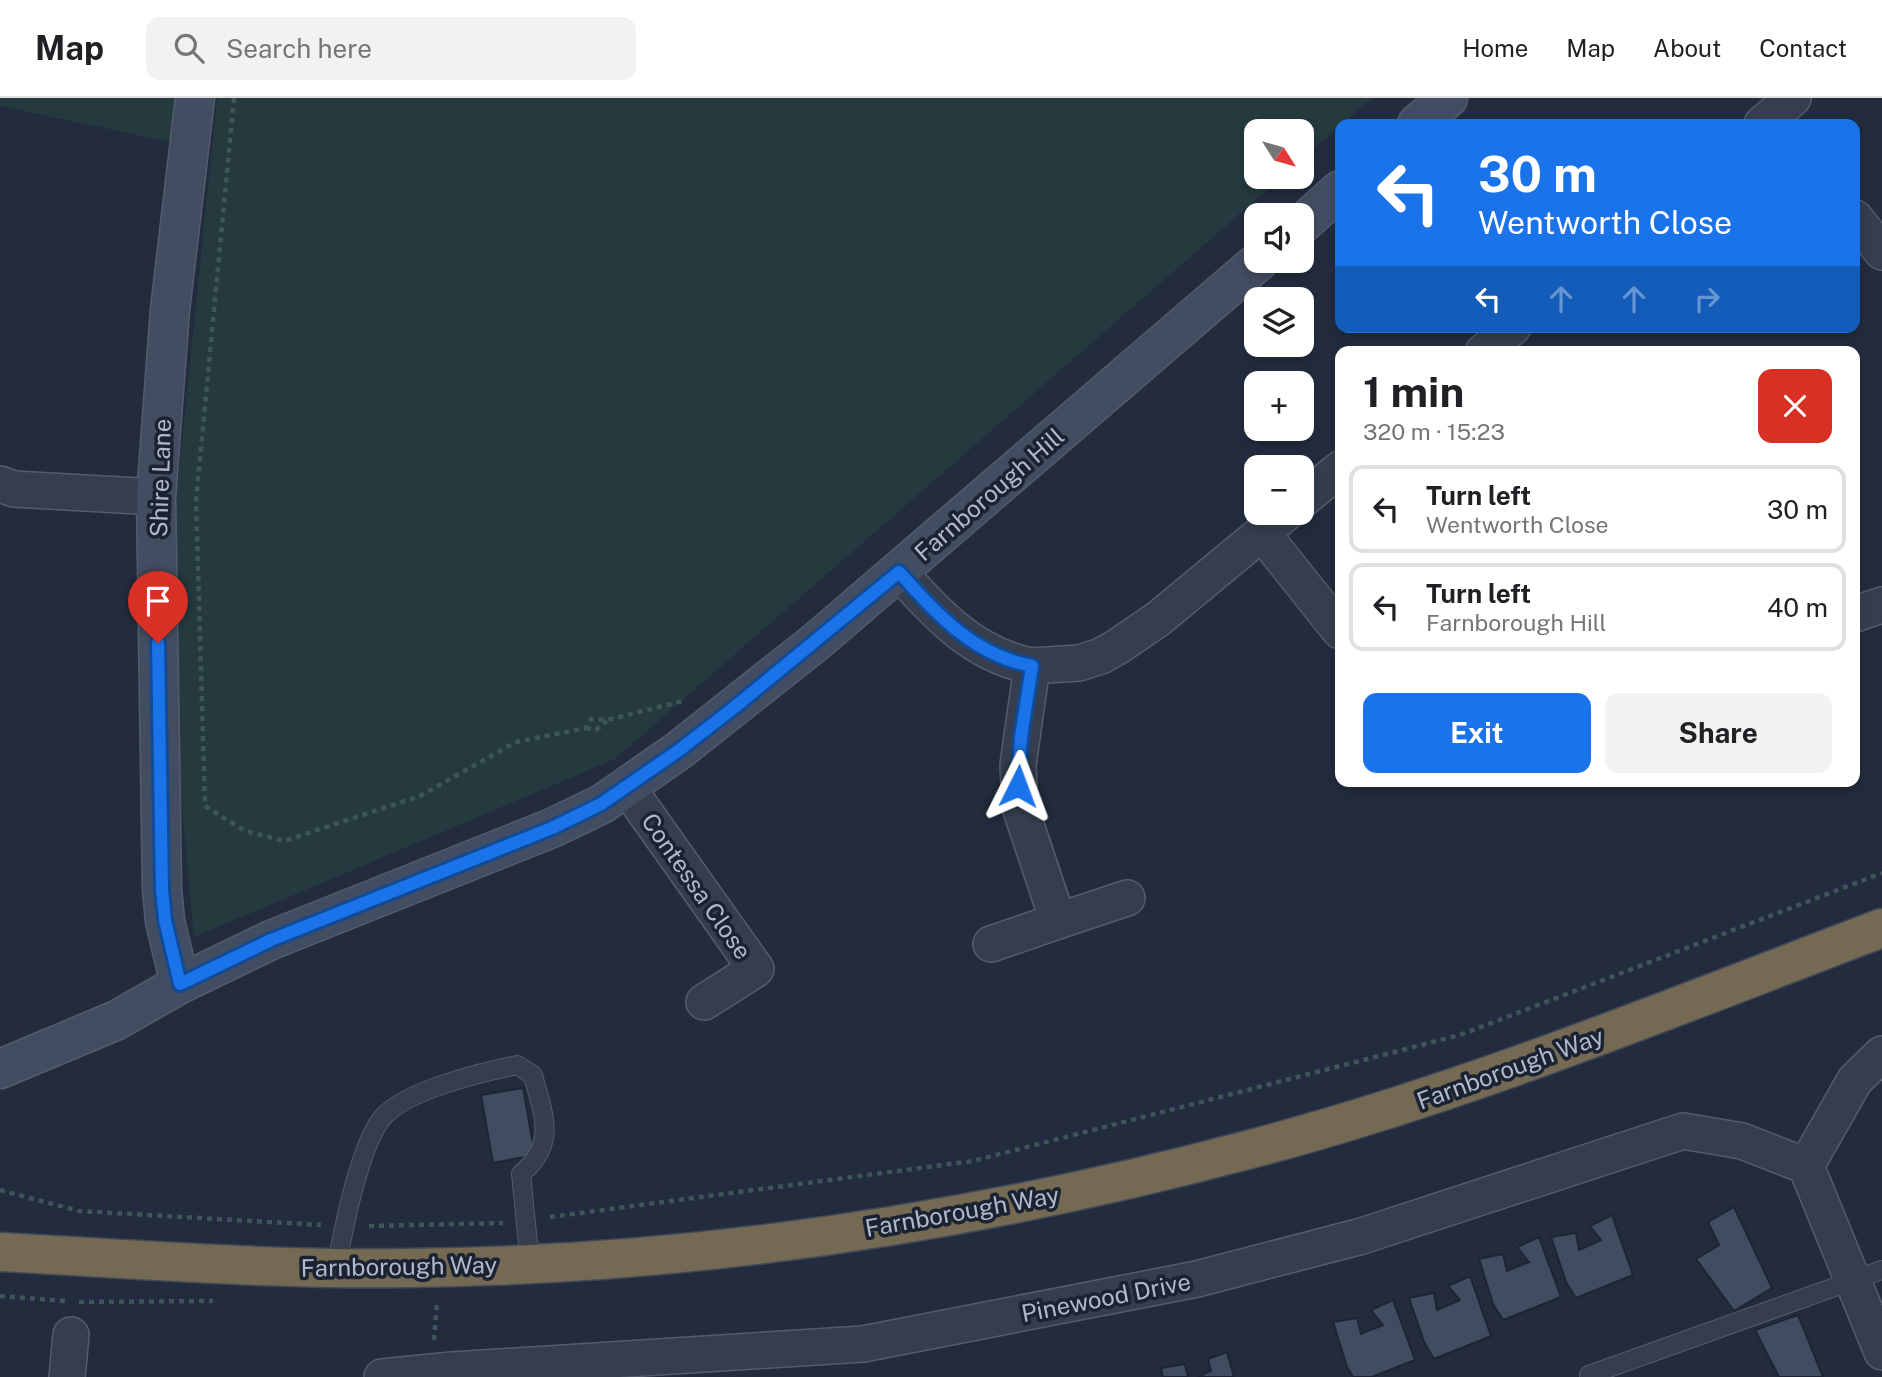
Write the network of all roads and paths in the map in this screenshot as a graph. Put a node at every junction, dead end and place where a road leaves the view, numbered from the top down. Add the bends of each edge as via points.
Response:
1 (195, 98) edge
2 (234, 98) edge
3 (1448, 98) edge
4 (1423, 119) edge
5 (1335, 195) edge
6 (1314, 214) edge
7 (1860, 224) edge
8 (1882, 251) edge
9 (1245, 273) edge
10 (1506, 333) edge
11 (1490, 346) edge
12 (1335, 472) edge
13 (0, 484) edge
14 (1314, 490) edge
15 (156, 497) junction
16 (1272, 525) edge
17 (1275, 525) edge
18 (899, 572) junction
19 (1882, 605) edge
20 (1860, 612) edge
21 (1335, 623) edge
22 (1032, 666) junction
23 (736, 706) junction
24 (607, 720) junction
25 (586, 728) junction
26 (627, 787) junction
27 (1882, 873) edge
28 (1127, 898) dead end
29 (1058, 921) junction
30 (1882, 928) edge
31 (991, 944) dead end
32 (180, 984) junction
33 (704, 1002) dead end
34 (1882, 1054) edge
35 (0, 1069) edge
36 (1806, 1166) junction
37 (0, 1190) edge
38 (526, 1223) junction
39 (345, 1226) junction
40 (1, 1252) edge
41 (530, 1263) junction
42 (335, 1268) junction
43 (1868, 1276) edge
44 (0, 1296) edge
45 (72, 1318) joint
46 (1882, 1352) edge
47 (1589, 1376) edge
48 (67, 1377) edge
49 (382, 1377) edge

1 - 15 main road, Shire Lane via 170,310
2 - 25 path via 196,501 205,806 245,831 284,841 420,796 516,742
3 - 4 main road
5 - 6 main road
7 - 8 street
9 - 18 main road, Farnborough Hill
10 - 11 street
12 - 14 street
13 - 15 street via 14,489
15 - 32 main road, Shire Lane via 162,889
16 - 22 street via 1157,619 1101,656 1079,663
17 - 21 street
18 - 22 street via 968,640 991,654
18 - 23 main road, Farnborough Hill
19 - 20 street
22 - 29 street via 1018,765 1020,807
23 - 24 path via 688,699
23 - 26 main road, Farnborough Hill
24 - 25 path via 596,730
24 - 25 path via 591,719
26 - 32 main road, Farnborough Hill via 577,817 271,940
26 - 33 street, Contessa Close via 756,969
27 - 38 path via 1460,1035 986,1157
28 - 29 street
29 - 31 street
30 - 41 highway, Farnborough Way via 1482,1079 1237,1153 1015,1203 855,1231 694,1251
32 - 35 main road, Farnborough Hill via 117,1020
34 - 36 street via 1855,1080
36 - 43 street
36 - 49 street, Pinewood Drive via 1742,1141 1683,1132 1363,1236 1197,1279 863,1344
37 - 39 path via 79,1211
38 - 39 path
38 - 39 lane via 521,1174 537,1161 546,1128 533,1074 517,1065 484,1071 395,1105 381,1118 362,1161
38 - 41 lane
39 - 42 lane
40 - 42 highway, Farnborough Way
41 - 42 highway, Farnborough Way
43 - 46 street
43 - 47 lane
44 - 45 path
45 - 48 street

